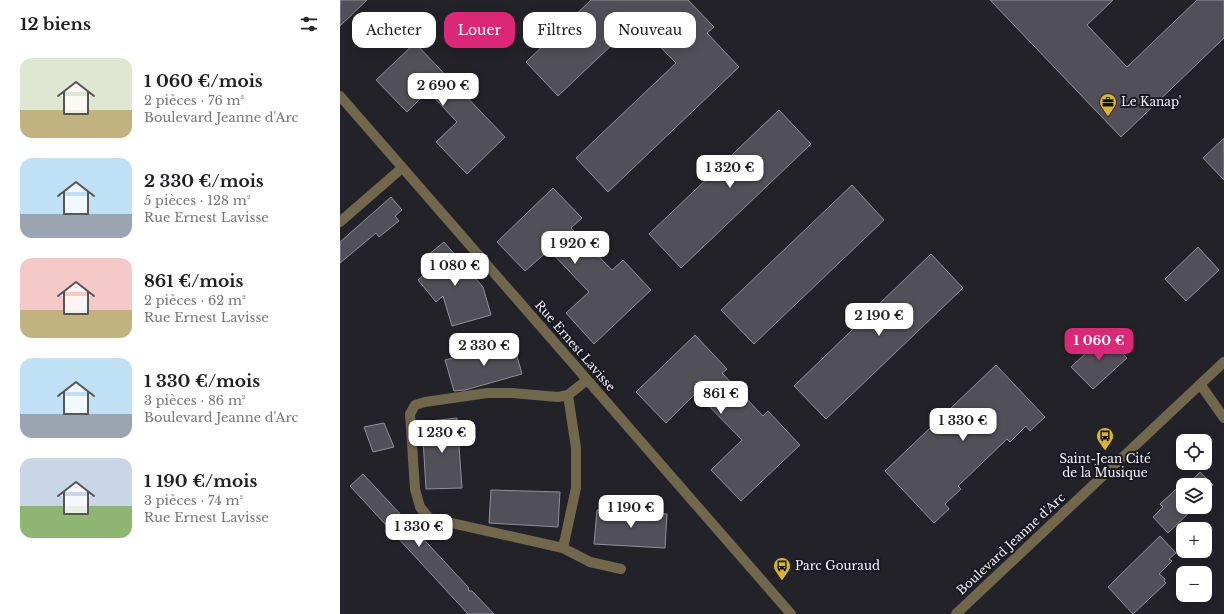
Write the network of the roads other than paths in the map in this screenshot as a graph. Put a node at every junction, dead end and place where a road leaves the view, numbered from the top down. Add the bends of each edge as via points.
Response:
1 (340, 96) edge
2 (402, 168) junction
3 (340, 222) edge
4 (1224, 362) edge
5 (587, 380) junction
6 (1200, 384) junction
7 (568, 395) junction
8 (1224, 418) edge
9 (563, 548) junction
10 (620, 568) dead end
11 (790, 614) edge
12 (956, 614) edge

1 - 2 street, Rue Ernest Lavisse
2 - 3 street
2 - 5 street, Rue Ernest Lavisse
4 - 6 street, Boulevard Jeanne d'Arc
5 - 7 street
5 - 11 street, Rue Ernest Lavisse
6 - 8 street
6 - 12 street, Boulevard Jeanne d'Arc
7 - 9 street via 576,448 576,488
7 - 9 street via 558,397 487,393 426,402 415,405 410,414 415,489 420,507 429,518
9 - 10 street via 590,562

